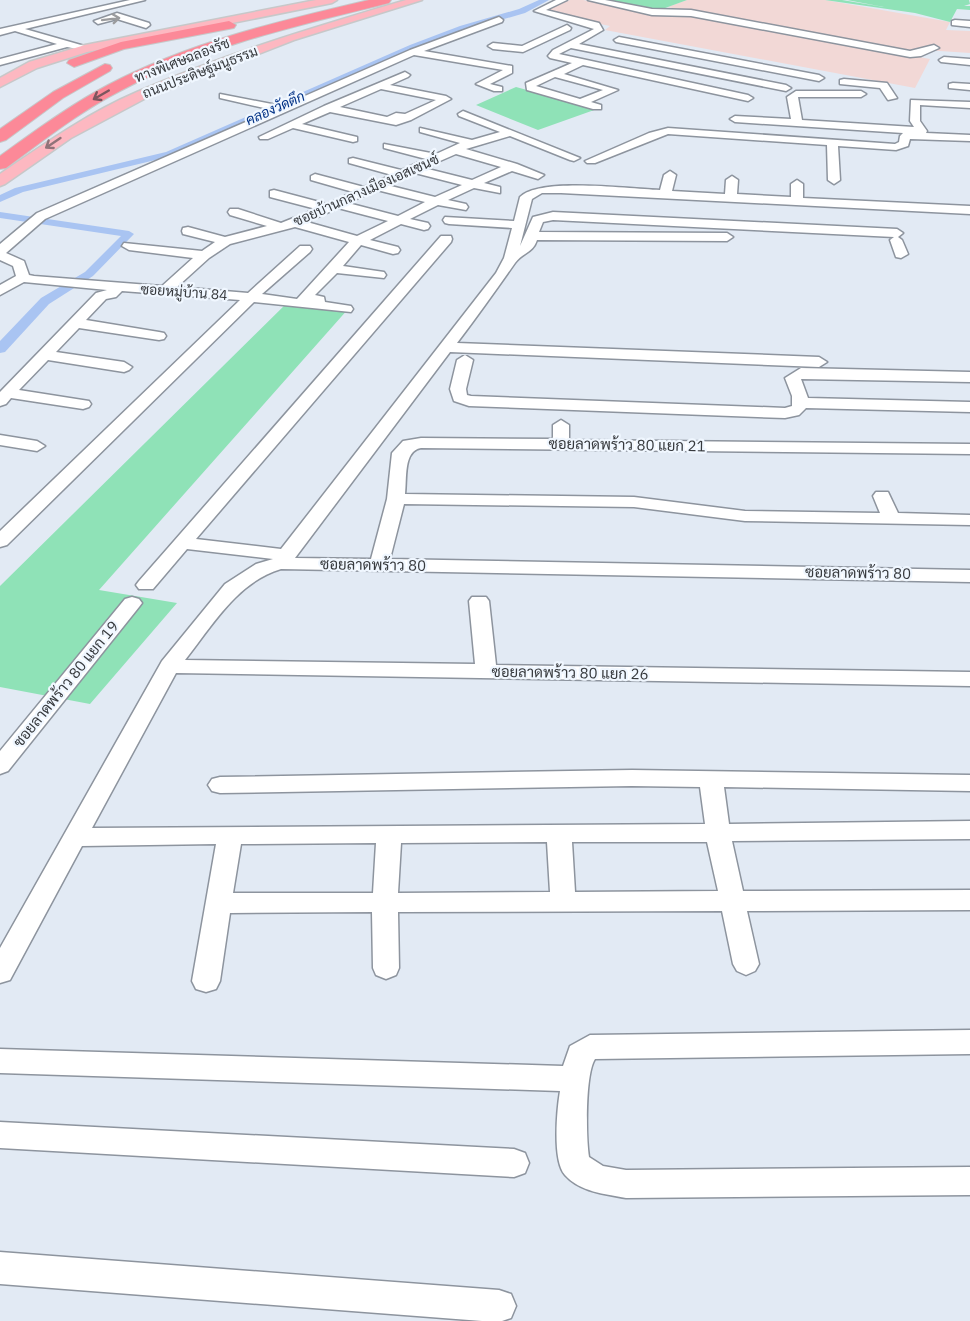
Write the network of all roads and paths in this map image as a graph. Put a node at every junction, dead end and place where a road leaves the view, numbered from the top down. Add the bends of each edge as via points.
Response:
1 (97, 0) edge
2 (141, 0) edge
3 (332, 0) edge
4 (351, 0) edge
5 (417, 0) edge
6 (563, 0) edge
7 (592, 0) edge
8 (381, 1) edge
9 (64, 7) dead end
10 (500, 20) dead end
11 (955, 23) dead end
12 (0, 24) edge
13 (82, 24) dead end
14 (970, 24) edge
15 (229, 25) junction
16 (548, 25) dead end
17 (567, 28) junction
18 (15, 29) junction
19 (59, 29) dead end
20 (125, 29) dead end
21 (0, 32) edge
22 (593, 33) junction
23 (35, 35) junction
24 (526, 36) dead end
25 (93, 37) dead end
26 (46, 38) junction
27 (545, 39) junction
28 (615, 40) dead end
29 (629, 42) junction
30 (23, 44) dead end
31 (65, 44) junction
32 (570, 45) junction
33 (493, 46) dead end
34 (699, 48) dead end
35 (934, 48) dead end
36 (85, 49) junction
37 (413, 52) junction
38 (606, 52) junction
39 (689, 54) junction
40 (620, 55) junction
41 (458, 59) junction
42 (737, 60) junction
43 (0, 62) edge
44 (970, 62) edge
45 (580, 63) junction
46 (664, 64) junction
47 (944, 65) dead end
48 (595, 66) junction
49 (958, 66) junction
50 (444, 68) dead end
51 (782, 68) junction
52 (970, 71) edge
53 (710, 73) junction
54 (554, 74) junction
55 (51, 75) dead end
56 (405, 75) dead end
57 (638, 75) junction
58 (819, 78) dead end
59 (626, 80) dead end
60 (0, 82) edge
61 (753, 82) junction
62 (683, 85) junction
63 (380, 86) junction
64 (970, 87) edge
65 (786, 88) dead end
66 (498, 89) dead end
67 (670, 89) dead end
68 (814, 93) junction
69 (728, 94) junction
70 (861, 94) dead end
71 (141, 95) junction
72 (224, 96) dead end
73 (970, 97) edge
74 (748, 98) dead end
75 (892, 98) dead end
76 (717, 99) dead end
77 (303, 101) junction
78 (581, 102) junction
79 (970, 105) edge
80 (597, 106) dead end
81 (334, 107) junction
82 (277, 108) junction
83 (463, 114) dead end
84 (397, 119) junction
85 (735, 119) dead end
86 (779, 123) junction
87 (797, 124) junction
88 (292, 125) junction
89 (424, 130) dead end
90 (922, 132) junction
91 (510, 133) junction
92 (904, 133) junction
93 (364, 135) junction
94 (970, 135) edge
95 (0, 137) edge
96 (264, 137) dead end
97 (773, 138) junction
98 (831, 143) junction
99 (338, 146) dead end
100 (388, 146) dead end
101 (465, 146) junction
102 (436, 158) junction
103 (574, 158) dead end
104 (353, 161) dead end
105 (591, 161) dead end
106 (0, 164) edge
107 (513, 166) junction
108 (408, 172) junction
109 (538, 175) dead end
110 (670, 175) dead end
111 (315, 178) dead end
112 (732, 180) dead end
113 (834, 180) dead end
114 (0, 181) edge
115 (473, 184) junction
116 (797, 184) dead end
117 (370, 188) junction
118 (861, 188) dead end
119 (496, 190) dead end
120 (927, 191) dead end
121 (274, 194) dead end
122 (665, 195) junction
123 (730, 199) junction
124 (436, 201) junction
125 (797, 202) junction
126 (865, 204) junction
127 (333, 206) junction
128 (462, 207) dead end
129 (934, 208) junction
130 (970, 210) edge
131 (234, 212) dead end
132 (591, 216) junction
133 (399, 220) junction
134 (449, 220) dead end
135 (289, 225) junction
136 (520, 225) junction
137 (424, 226) dead end
138 (188, 231) dead end
139 (896, 232) junction
140 (533, 236) junction
141 (594, 236) junction
142 (446, 239) dead end
143 (225, 241) junction
144 (357, 241) junction
145 (129, 246) dead end
146 (305, 249) dead end
147 (393, 250) dead end
148 (0, 253) edge
149 (901, 254) dead end
150 (204, 255) junction
151 (511, 258) junction
152 (334, 269) junction
153 (379, 275) dead end
154 (23, 277) junction
155 (103, 290) junction
156 (166, 290) junction
157 (0, 291) edge
158 (251, 297) junction
159 (199, 304) dead end
160 (76, 323) junction
161 (159, 336) dead end
162 (445, 347) junction
163 (46, 355) junction
164 (465, 360) dead end
165 (124, 367) dead end
166 (970, 367) edge
167 (821, 372) junction
168 (853, 372) junction
169 (887, 374) junction
170 (923, 376) junction
171 (970, 377) edge
172 (4, 397) edge
173 (801, 403) junction
174 (83, 404) dead end
175 (827, 404) junction
176 (862, 405) junction
177 (898, 405) junction
178 (934, 406) junction
179 (970, 407) edge
180 (561, 425) dead end
181 (0, 440) edge
182 (561, 444) junction
183 (37, 446) dead end
184 (970, 449) edge
185 (882, 496) dead end
186 (396, 500) junction
187 (891, 519) junction
188 (970, 520) edge
189 (0, 541) edge
190 (183, 543) junction
191 (284, 559) junction
192 (379, 565) junction
193 (970, 576) edge
194 (146, 585) dead end
195 (479, 601) dead end
196 (132, 603) dead end
197 (170, 666) junction
198 (486, 671) junction
199 (970, 679) edge
200 (0, 766) edge
201 (711, 778) junction
202 (970, 783) edge
203 (220, 785) dead end
204 (970, 830) edge
205 (559, 833) junction
206 (718, 834) junction
207 (230, 835) junction
208 (389, 835) junction
209 (75, 837) junction
210 (970, 900) edge
211 (563, 902) junction
212 (732, 902) junction
213 (219, 903) junction
214 (385, 904) junction
215 (746, 964) dead end
216 (386, 968) dead end
217 (0, 972) edge
218 (206, 981) dead end
219 (970, 1042) edge
220 (0, 1061) edge
221 (575, 1079) junction
222 (0, 1135) edge
223 (514, 1163) dead end
224 (970, 1181) edge
225 (0, 1268) edge
226 (498, 1306) dead end

1 - 9 street
2 - 18 street
3 - 36 main road
4 - 15 highway, ทางพิเศษฉลองรัช
5 - 71 main road, ถนนประดิษฐ์มนูธรรม via 290,38
6 - 22 street via 538,11 599,27
7 - 35 street via 652,12 700,15 910,54
8 - 71 highway via 194,69
8 -> 106 highway, ทางพิเศษฉลองรัช via 254,34 155,69 84,105
10 - 37 street
11 - 14 street
12 - 18 street
13 -> 20 street via 117,16 146,25
15 - 55 highway via 121,46
15 - 95 highway, ทางพิเศษฉลองรัช via 108,66 58,95
16 - 17 street
17 - 22 street
17 - 27 street
18 - 21 street
18 - 23 street
19 - 23 street
22 - 32 street
23 - 26 street
24 - 27 street
25 - 31 street
26 - 30 street
26 - 31 street
27 - 33 street via 520,50
28 - 29 street
29 - 38 street
29 - 39 street
31 - 36 street
31 - 43 street
32 - 38 street
32 - 45 street via 553,56
34 - 39 street
36 - 60 main road
37 - 41 street
37 - 77 street
38 - 40 street
39 - 42 street
39 - 46 street
40 - 46 street
40 - 48 street
41 - 50 street
41 - 66 street via 508,68 509,71 481,84
42 - 51 street
42 - 53 street
44 - 49 street
45 - 48 street
45 - 54 street
46 - 53 street
46 - 57 street
47 - 49 street
48 - 57 street
49 - 52 street
51 - 58 street
51 - 61 street
53 - 61 street
53 - 62 street
54 - 78 street via 530,85 531,88
54 - 78 street via 613,90
56 - 63 street
57 - 59 street
57 - 62 street
61 - 65 street
61 - 69 street
62 - 67 street
62 - 69 street
63 - 81 street
63 - 84 street via 446,99
64 - 73 street via 952,90
68 - 70 street
68 - 75 street via 824,84 834,82 884,85
68 - 87 street via 792,97
69 - 74 street
69 - 76 street
71 -> 114 main road, ถนนประดิษฐ์มนูธรรม via 66,135
72 - 82 street
77 - 81 street
77 - 82 street
78 - 80 street
79 - 90 street via 915,102 915,121
81 - 84 street
81 - 88 street
82 - 148 street via 36,220
83 - 91 street
84 - 93 street
85 - 86 street
86 - 87 street
86 - 97 street
87 - 92 street
88 - 93 street
88 - 96 street
89 - 101 street
90 - 92 street
90 - 94 street
91 - 101 street, ซอยบ้านกลางเมืองเอสเซนซ์
91 - 103 street
92 - 94 street
92 - 98 street via 904,144 896,147
93 - 99 street
97 - 98 street
97 - 105 street via 668,131
98 - 113 street
100 - 102 street
101 - 102 street, ซอยบ้านกลางเมืองเอสเซนซ์
101 - 107 street
102 - 108 street, ซอยบ้านกลางเมืองเอสเซนซ์
104 - 108 street
107 - 109 street
107 - 115 street
108 - 115 street
108 - 117 street, ซอยบ้านกลางเมืองเอสเซนซ์
110 - 122 street
111 - 117 street
112 - 123 street
115 - 119 street
115 - 124 street
116 - 125 street
117 - 124 street
117 - 127 street, ซอยบ้านกลางเมืองเอสเซนซ์
118 - 126 street
120 - 129 street
121 - 127 street
122 - 123 street
122 - 136 street via 603,186 532,192 526,196
123 - 125 street
124 - 128 street
124 - 133 street
125 - 126 street
126 - 129 street
127 - 133 street
127 - 135 street, ซอยบ้านกลางเมืองเอสเซนซ์
129 - 130 street
131 - 135 street
132 - 139 street
132 - 140 street via 537,220
132 - 141 street
133 - 137 street
133 - 144 street
134 - 136 street
135 - 143 street, ซอยบ้านกลางเมืองเอสเซนซ์
135 - 144 street
136 - 151 street
138 - 143 street
139 - 141 street
139 - 149 street
140 - 141 street
140 - 151 street via 528,247
142 - 190 street
143 - 150 street, ซอยบ้านกลางเมืองเอสเซนซ์
144 - 147 street
144 - 152 street
145 - 150 street
146 - 158 street
148 - 154 street via 19,264
150 - 156 street, ซอยบ้านกลางเมืองเอสเซนซ์
151 - 162 street
152 - 153 street
152 - 158 street, ซอยหมู่บ้าน 84 via 304,298 348,306
154 - 155 street, ซอยหมู่บ้าน 84
154 - 157 street
155 - 156 street, ซอยหมู่บ้าน 84
155 - 159 street
155 - 160 street
156 - 158 street, ซอยหมู่บ้าน 84
158 - 189 street
160 - 161 street
160 - 163 street
162 - 166 street
162 - 191 street
163 - 165 street
163 - 172 street
164 - 173 street via 458,389 460,398 469,401 785,413 795,412
167 - 168 street
167 - 173 street via 801,373 793,378
167 - 175 street
168 - 169 street
168 - 176 street
169 - 170 street
169 - 177 street
170 - 171 street
170 - 178 street
172 - 174 street
173 - 175 street
175 - 176 street
176 - 177 street
177 - 178 street
178 - 179 street
180 - 182 street
181 - 183 street
182 - 184 street, ซอยลาดพร้าว 80 แยก 21
182 - 186 street, ซอยลาดพร้าว 80 แยก 21 via 409,445 401,453
185 - 187 street
186 - 187 street via 634,502 745,516
186 - 192 street, ซอยลาดพร้าว 80 แยก 21
187 - 188 street
190 - 191 street
190 - 194 street
191 - 192 street, ซอยลาดพร้าว 80
191 - 197 street, ซอยลาดพร้าว 80 via 232,588
192 - 193 street, ซอยลาดพร้าว 80
195 - 198 street
196 - 200 street, ซอยลาดพร้าว 80 แยก 19
197 - 198 street, ซอยลาดพร้าว 80 แยก 26
197 - 209 street, ซอยลาดพร้าว 80
198 - 199 street, ซอยลาดพร้าว 80 แยก 26
201 - 202 street
201 - 203 street
201 - 206 street
204 - 206 street
205 - 206 street
205 - 208 street
205 - 211 street
206 - 212 street
207 - 208 street
207 - 209 street
207 - 213 street
208 - 214 street
209 - 217 street, ซอยลาดพร้าว 80
210 - 212 street
211 - 212 street
211 - 214 street
212 - 215 street
213 - 214 street
213 - 218 street
214 - 216 street
219 - 221 street via 590,1047 580,1054
220 - 221 street
221 - 224 street via 575,1165 597,1179 626,1184
222 - 223 street
225 - 226 street

